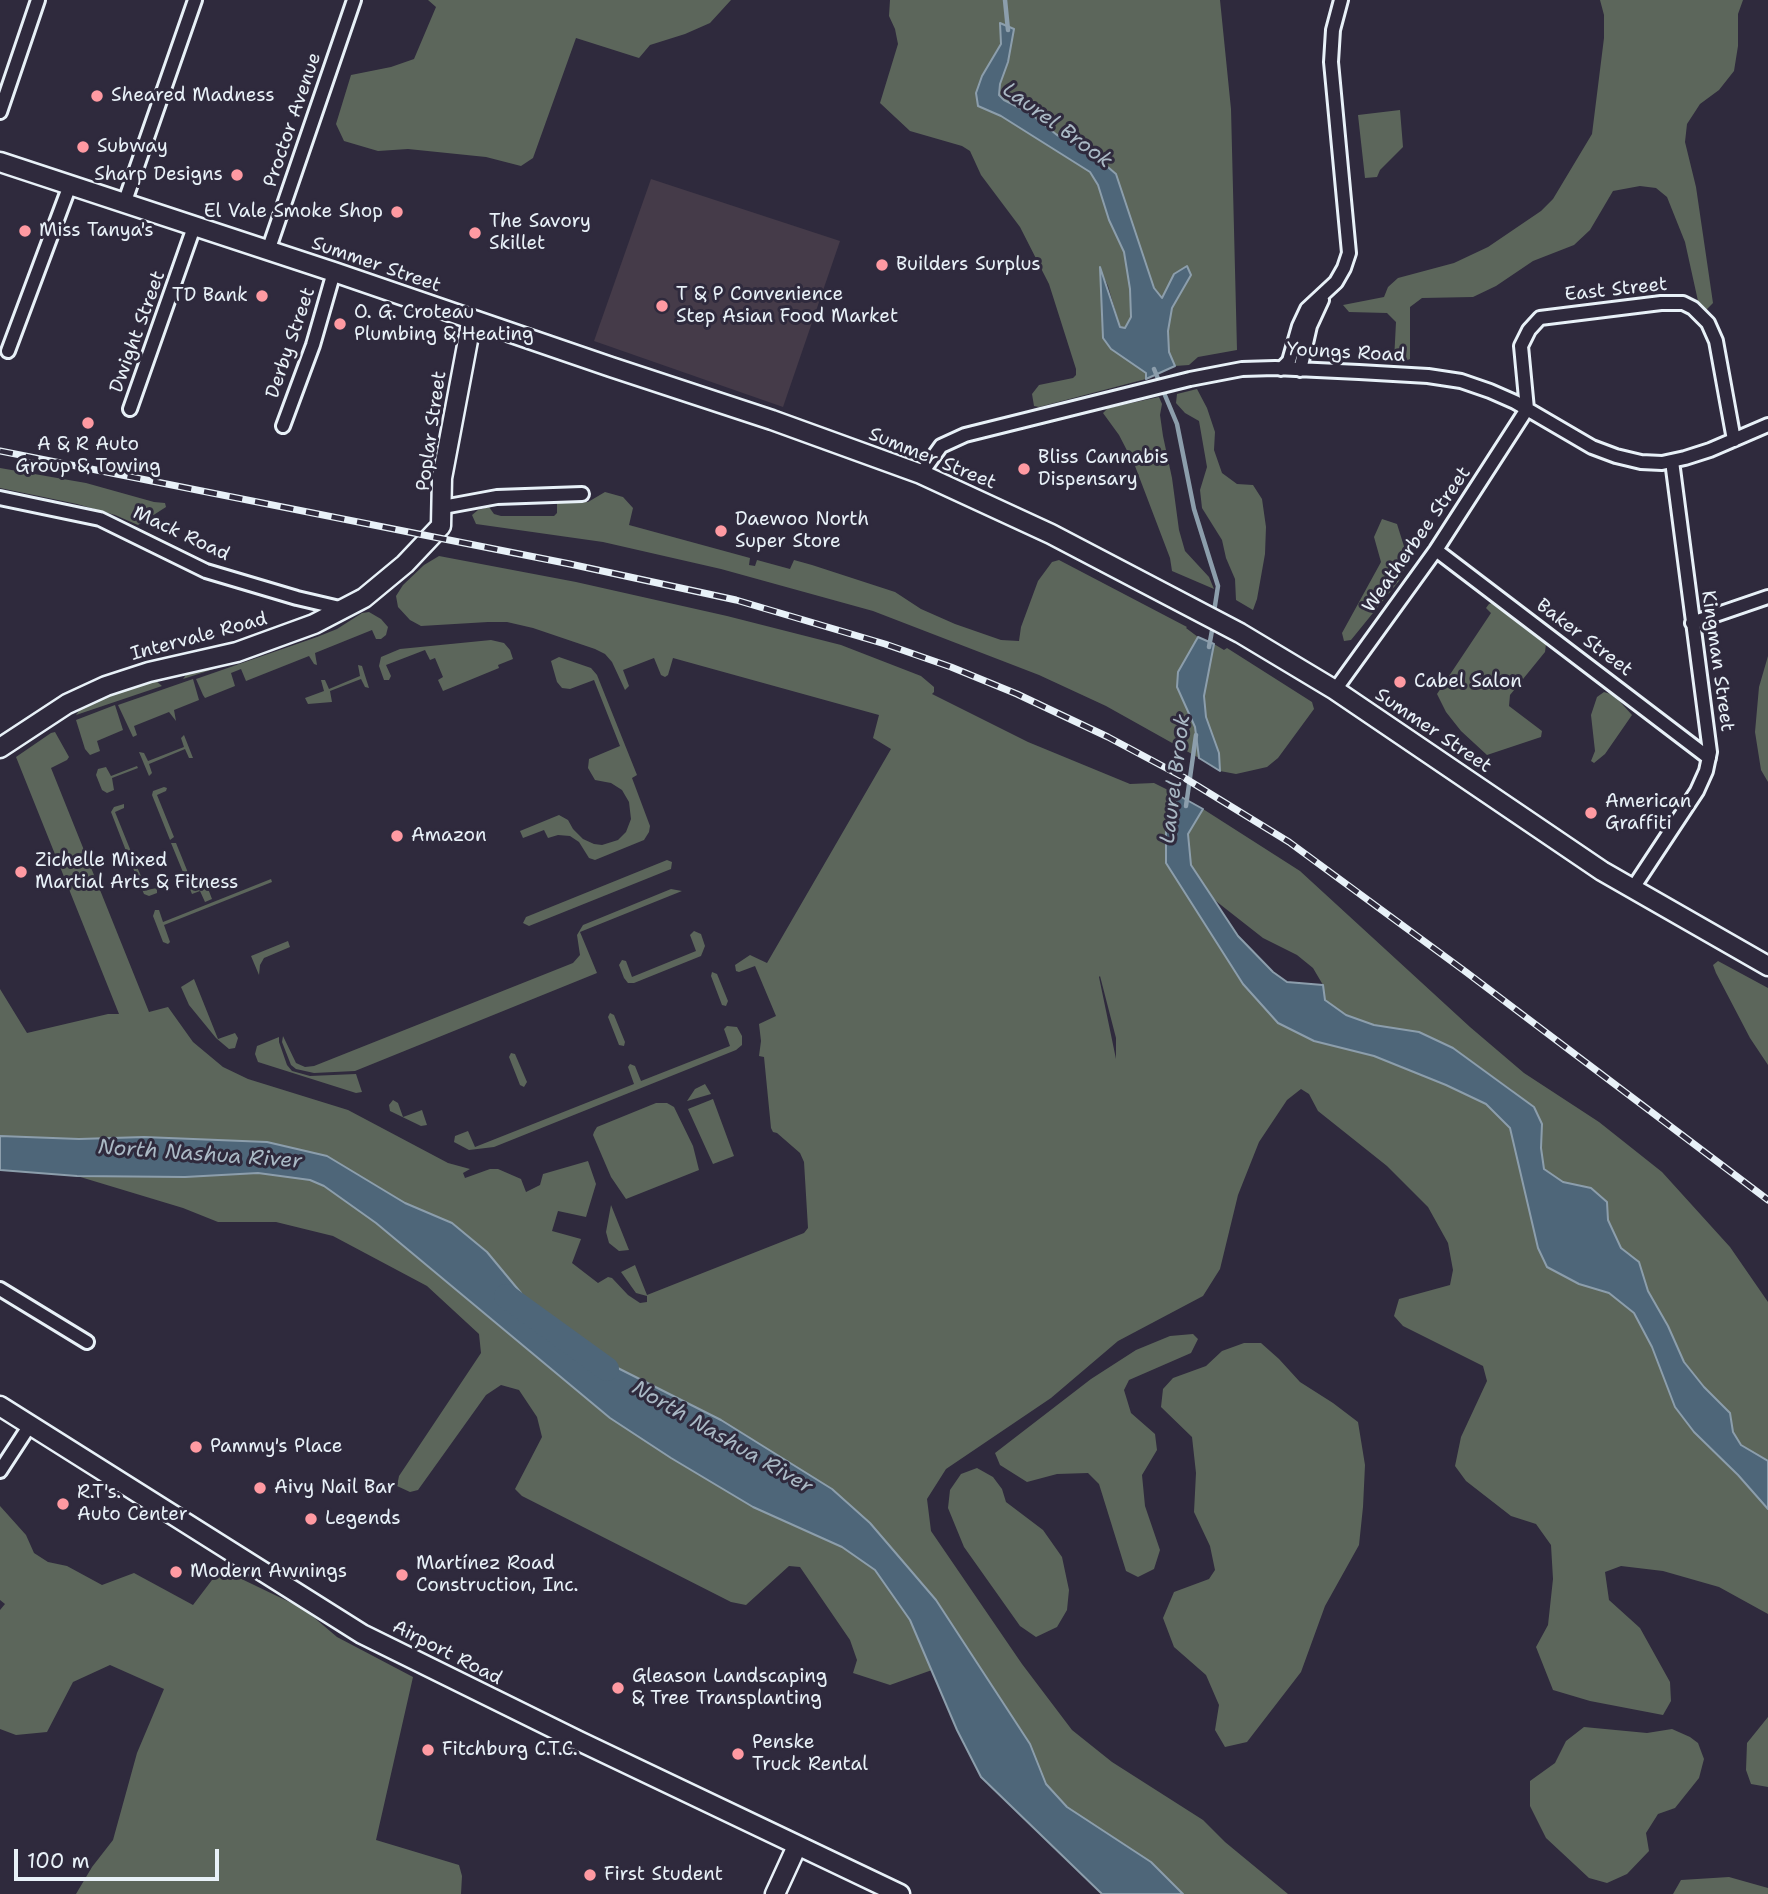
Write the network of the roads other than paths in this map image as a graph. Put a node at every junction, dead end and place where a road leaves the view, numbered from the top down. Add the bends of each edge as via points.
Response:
1 (38, 0) edge
2 (195, 0) edge
3 (354, 0) edge
4 (1341, 0) edge
5 (0, 113) edge
6 (0, 162) edge
7 (70, 185) junction
8 (124, 204) junction
9 (194, 227) junction
10 (268, 251) junction
11 (334, 272) junction
12 (1325, 294) junction
13 (471, 319) junction
14 (8, 351) dead end
15 (1281, 369) junction
16 (1300, 370) junction
17 (131, 409) dead end
18 (1527, 409) junction
19 (1768, 425) edge
20 (283, 426) dead end
21 (1734, 440) junction
22 (1672, 461) junction
23 (921, 474) junction
24 (582, 494) dead end
25 (0, 498) edge
26 (443, 507) junction
27 (1436, 550) junction
28 (1768, 597) edge
29 (345, 609) junction
30 (1692, 623) junction
31 (1335, 690) junction
32 (0, 748) edge
33 (1709, 758) junction
34 (1633, 888) junction
35 (1765, 962) edge
36 (0, 1289) edge
37 (87, 1342) dead end
38 (0, 1406) edge
39 (30, 1425) junction
40 (0, 1471) edge
41 (797, 1846) junction
42 (775, 1894) edge
43 (900, 1894) edge

1 - 5 street
2 - 8 street
3 - 10 street, Proctor Avenue
4 - 12 street via 1331,62 1349,248 1344,268
6 - 7 main road, Summer Street
7 - 8 main road, Summer Street
7 - 14 street
8 - 9 main road, Summer Street
9 - 10 main road, Summer Street
9 - 17 street, Dwight Street
10 - 11 main road, Summer Street
11 - 13 main road, Summer Street
11 - 20 street, Derby Street
12 - 15 street via 1307,309 1289,361
12 - 16 street via 1310,326
13 - 23 main road, Summer Street
13 - 26 main road, Poplar Street via 443,478
15 - 16 street, Youngs Road
15 - 23 street, Youngs Road via 1228,371 1190,379 948,441
16 - 18 street, Youngs Road via 1446,378 1490,391
18 - 21 street, East Street via 1521,346 1540,318 1683,303 1713,330
18 - 22 street, Youngs Road via 1616,456 1641,462
18 - 27 street, Weatherbee Street
19 - 21 street, Youngs Road
21 - 22 street, Youngs Road
22 - 30 street, Kingman Street
23 - 31 main road, Summer Street via 1051,534 1199,611
24 - 26 street via 497,497
25 - 29 street, Mack Road via 100,519 206,571
26 - 29 main road, Intervale Road via 438,531 381,585
27 - 31 street, Weatherbee Street
27 - 33 street, Baker Street
28 - 30 street
29 - 32 main road, Intervale Road via 237,652 125,679 86,694
30 - 33 street, Kingman Street
31 - 34 main road, Summer Street
33 - 34 street, Kingman Street via 1697,791
34 - 35 main road, Summer Street
36 - 37 street
38 - 39 main road, Airport Road
39 - 40 street
39 - 41 main road, Airport Road via 362,1634
41 - 42 main road
41 - 43 main road, Airport Road

